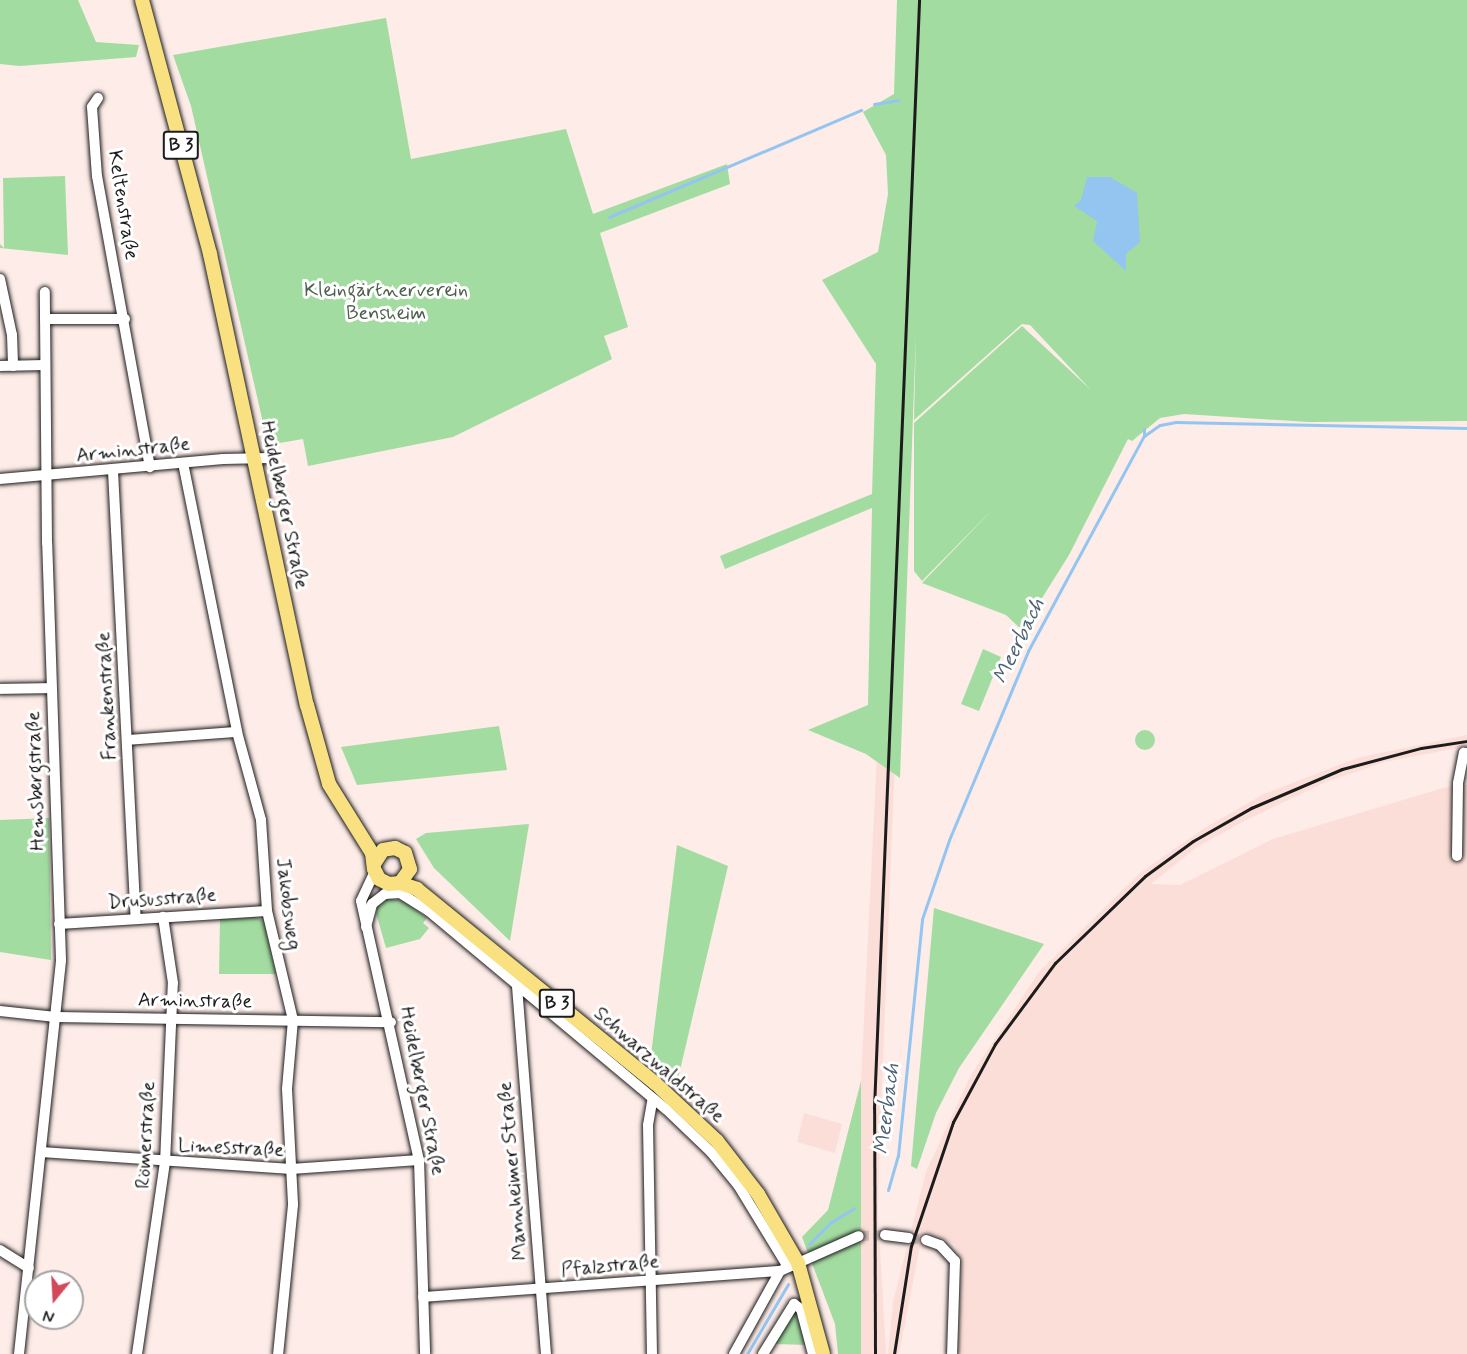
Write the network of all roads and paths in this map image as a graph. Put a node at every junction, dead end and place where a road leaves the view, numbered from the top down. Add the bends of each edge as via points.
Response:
1 (142, 0) edge
2 (98, 98) dead end
3 (0, 279) edge
4 (45, 292) dead end
5 (125, 319) junction
6 (45, 320) junction
7 (44, 365) junction
8 (0, 366) edge
9 (13, 366) junction
10 (262, 459) junction
11 (183, 464) junction
12 (150, 467) junction
13 (113, 471) junction
14 (46, 476) junction
15 (0, 479) edge
16 (51, 688) junction
17 (0, 689) edge
18 (237, 732) junction
19 (127, 740) junction
20 (1467, 753) edge
21 (323, 763) junction
22 (385, 850) junction
23 (1457, 856) dead end
24 (375, 867) junction
25 (399, 880) junction
26 (362, 910) junction
27 (267, 911) junction
28 (163, 916) junction
29 (136, 918) junction
30 (59, 924) junction
31 (366, 927) junction
32 (517, 986) junction
33 (0, 1011) edge
34 (56, 1017) junction
35 (173, 1019) junction
36 (293, 1020) junction
37 (391, 1022) junction
38 (653, 1098) junction
39 (41, 1152) junction
40 (418, 1160) junction
41 (165, 1163) junction
42 (291, 1169) junction
43 (885, 1235) tunnel mouth
44 (859, 1236) tunnel mouth
45 (909, 1238) tunnel mouth
46 (926, 1240) tunnel mouth
47 (0, 1250) edge
48 (788, 1267) junction
49 (28, 1268) junction
50 (651, 1281) junction
51 (541, 1290) junction
52 (423, 1297) junction
53 (19, 1354) edge
54 (137, 1354) edge
55 (278, 1354) edge
56 (425, 1354) edge
57 (546, 1354) edge
58 (652, 1354) edge
59 (734, 1354) edge
60 (763, 1354) edge
61 (813, 1354) edge
62 (823, 1354) edge
63 (952, 1354) edge

1 - 10 main road, Heidelberger Straße / B 3
2 - 5 street, Keltenstraße via 92,107 96,168
3 - 9 street via 12,334
4 - 6 street, Hemsbergstraße
5 - 6 street
5 - 12 street, Keltenstraße
6 - 7 street, Hemsbergstraße
7 - 9 street
7 - 14 street, Hemsbergstraße
8 - 9 street
10 - 11 street, Arminstraße
10 - 21 main road, Heidelberger Straße / B 3 via 307,705
11 - 12 street, Arminstraße
11 - 18 street, Jakobsweg
12 - 13 street, Arminstraße
13 - 14 street, Arminstraße
13 - 19 street, Frankenstraße
14 - 15 street, Arminstraße
14 - 16 street, Hemsbergstraße
16 - 17 street
16 - 30 street, Hemsbergstraße
18 - 19 street
18 - 27 street, Jakobsweg via 261,820
19 - 29 street, Frankenstraße
20 - 23 street via 1458,783
21 - 22 main road, Heidelberger Straße / B 3 via 354,814
21 - 24 main road, Heidelberger Straße / B 3 via 336,798 372,853
22 - 24 main road, Heidelberger Straße
22 - 25 main road, Heidelberger Straße / B 3 via 395,848 405,853 410,863
24 - 25 main road, Heidelberger Straße / B 3
24 - 26 street, Heidelberger Straße via 361,901
25 - 26 street via 373,891
25 - 48 main road, Schwarzwaldstraße / B 3 via 417,889 693,1117 758,1194
26 - 31 street, Heidelberger Straße
27 - 28 street, Drususstraße
27 - 36 street, Jakobsweg
28 - 29 street, Drususstraße
28 - 35 street, Römerstraße via 173,983
29 - 30 street, Drususstraße
30 - 34 street, Hemsbergstraße
31 - 32 street, Schwarzwaldstraße via 375,900 385,894 400,893 429,911
31 - 37 street, Heidelberger Straße
32 - 38 street, Schwarzwaldstraße
32 - 51 street, Mannheimer Straße
33 - 34 street, Arminstraße
34 - 35 street, Arminstraße
34 - 39 street, Hemsbergstraße
35 - 36 street, Arminstraße
35 - 41 street, Römerstraße
36 - 37 street, Arminstraße
36 - 42 street, Jakobsweg via 287,1089
37 - 40 street, Heidelberger Straße
38 - 48 street, Schwarzwaldstraße via 711,1152 738,1185
38 - 50 street via 648,1125
39 - 41 street, Limesstraße
39 - 49 street, Hemsbergstraße
40 - 42 street, Limesstraße
40 - 52 street, Heidelberger Straße
41 - 42 street, Limesstraße
41 - 54 street, Römerstraße
42 - 55 street, Jakobsweg via 291,1240
43 - 45 street
44 - 48 street, Pfalzstraße
46 - 63 street via 940,1245 955,1261
47 - 49 street
48 - 50 street, Pfalzstraße
48 - 59 street
48 - 62 main road, Schwarzwaldstraße / B 3
49 - 53 street, Hemsbergstraße
50 - 51 street, Pfalzstraße
50 - 58 street
51 - 52 street, Pfalzstraße
51 - 57 street, Mannheimer Straße
52 - 56 street, Heidelberger Straße
60 - 61 street via 794,1304 801,1309

